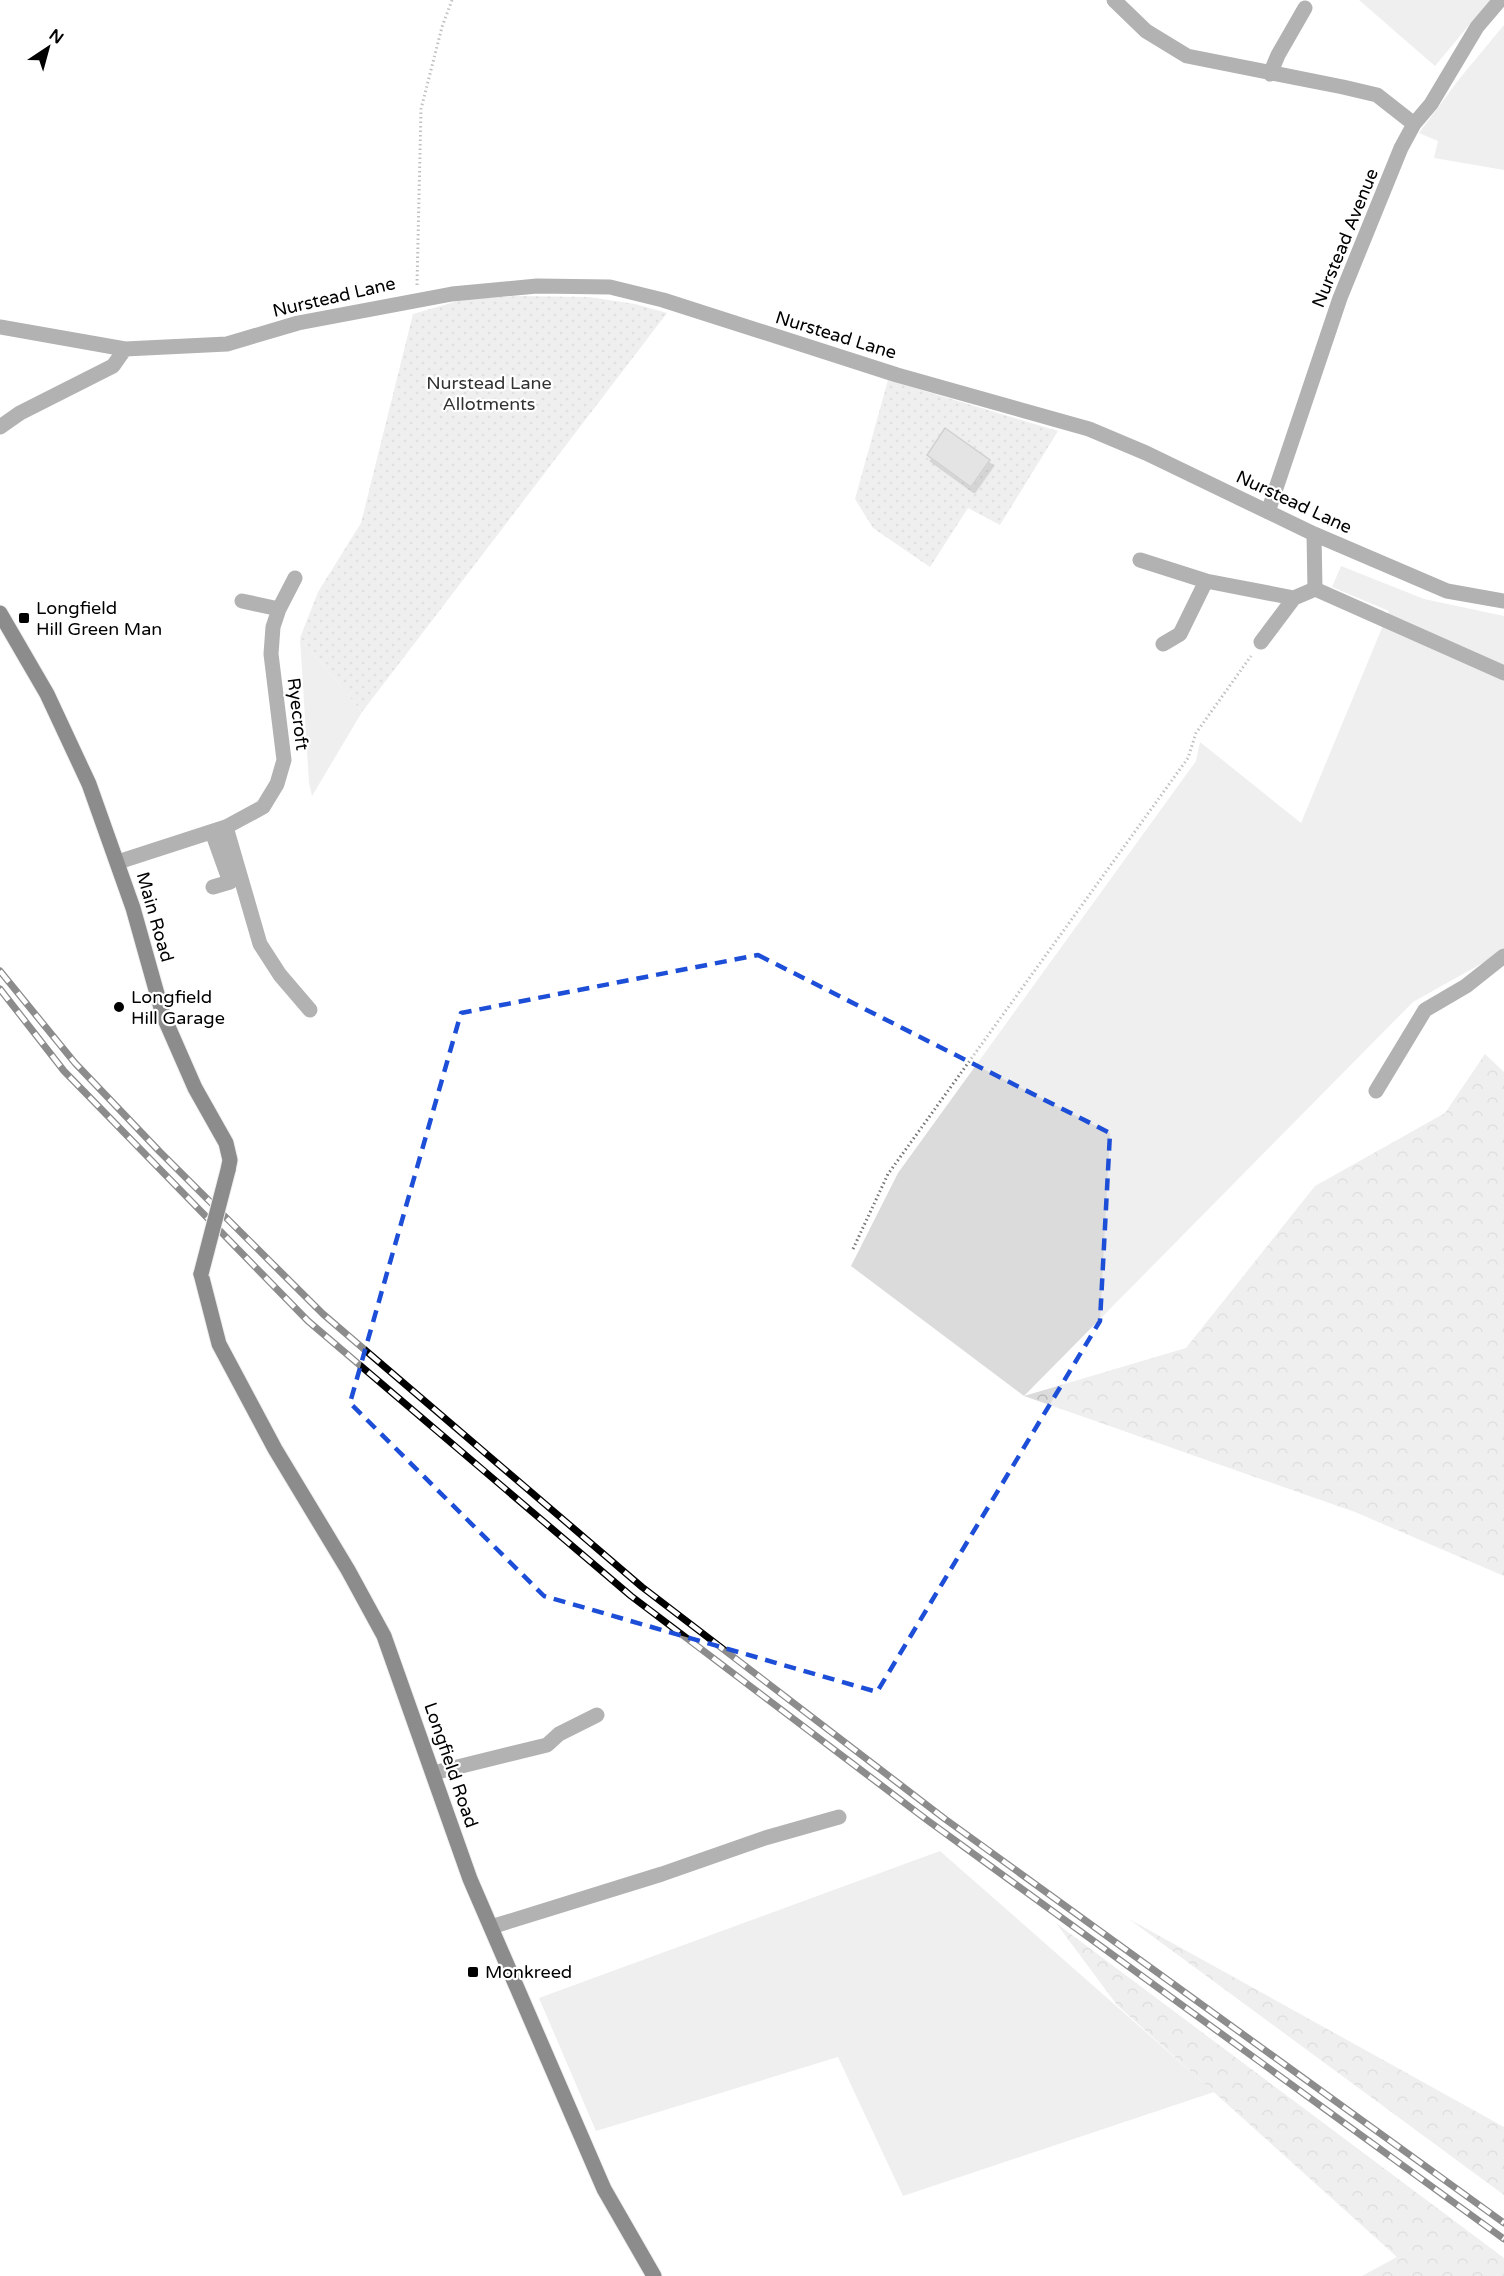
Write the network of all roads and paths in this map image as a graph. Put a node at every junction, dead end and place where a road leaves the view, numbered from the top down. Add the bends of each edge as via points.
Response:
1 (452, 0) edge
2 (1114, 0) edge
3 (1500, 0) edge
4 (1305, 8) dead end
5 (1270, 74) junction
6 (1414, 124) junction
7 (417, 299) junction
8 (0, 327) edge
9 (125, 349) junction
10 (0, 427) edge
11 (1268, 512) junction
12 (1314, 534) junction
13 (1140, 560) dead end
14 (295, 578) dead end
15 (1206, 582) junction
16 (1315, 589) junction
17 (1294, 598) junction
18 (243, 601) dead end
19 (1504, 601) edge
20 (279, 609) junction
21 (0, 614) edge
22 (1261, 642) joint
23 (1163, 644) dead end
24 (1504, 673) edge
25 (219, 830) junction
26 (118, 862) junction
27 (213, 888) dead end
28 (1504, 956) edge
29 (310, 1010) dead end
30 (1376, 1090) dead end
31 (853, 1250) dead end
32 (201, 1274) joint
33 (597, 1715) dead end
34 (433, 1773) junction
35 (839, 1816) dead end
36 (490, 1927) junction
37 (654, 2276) edge

1 - 7 path via 421,109
2 - 5 street via 1146,31 1187,56
3 - 6 street, Nurstead Avenue via 1477,27 1431,104
4 - 5 street
5 - 6 street via 1377,95
6 - 11 street, Nurstead Avenue via 1340,298
7 - 9 street, Nurstead Lane via 298,323 227,344
7 - 11 street, Nurstead Lane via 537,286 610,287 663,300 897,375 1089,429
8 - 9 street, Nurstead Lane
9 - 10 street via 113,366
11 - 12 street, Nurstead Lane
12 - 16 street
12 - 19 street, Nurstead Lane via 1447,591
13 - 15 street
14 - 20 street, Ryecroft
15 - 17 street
15 - 23 street via 1180,634
16 - 17 street
16 - 24 street
17 - 22 street
18 - 20 street
20 - 25 street, Ryecroft via 271,654 284,760 277,784 263,807
21 - 26 main road, Main Road via 52,704 89,784
22 - 31 path via 1196,732 1188,758 888,1174
25 - 26 street, Ryecroft
25 - 27 street via 230,882
25 - 29 street via 260,944
26 - 32 main road, Main Road, bridge via 163,1015 195,1089 226,1143 230,1160
28 - 30 street via 1466,986 1425,1010
32 - 34 main road, Longfield Road via 219,1344 384,1636
33 - 34 street via 559,1734 547,1745
34 - 36 main road, Longfield Road
35 - 36 street
36 - 37 main road, Longfield Road via 604,2188

